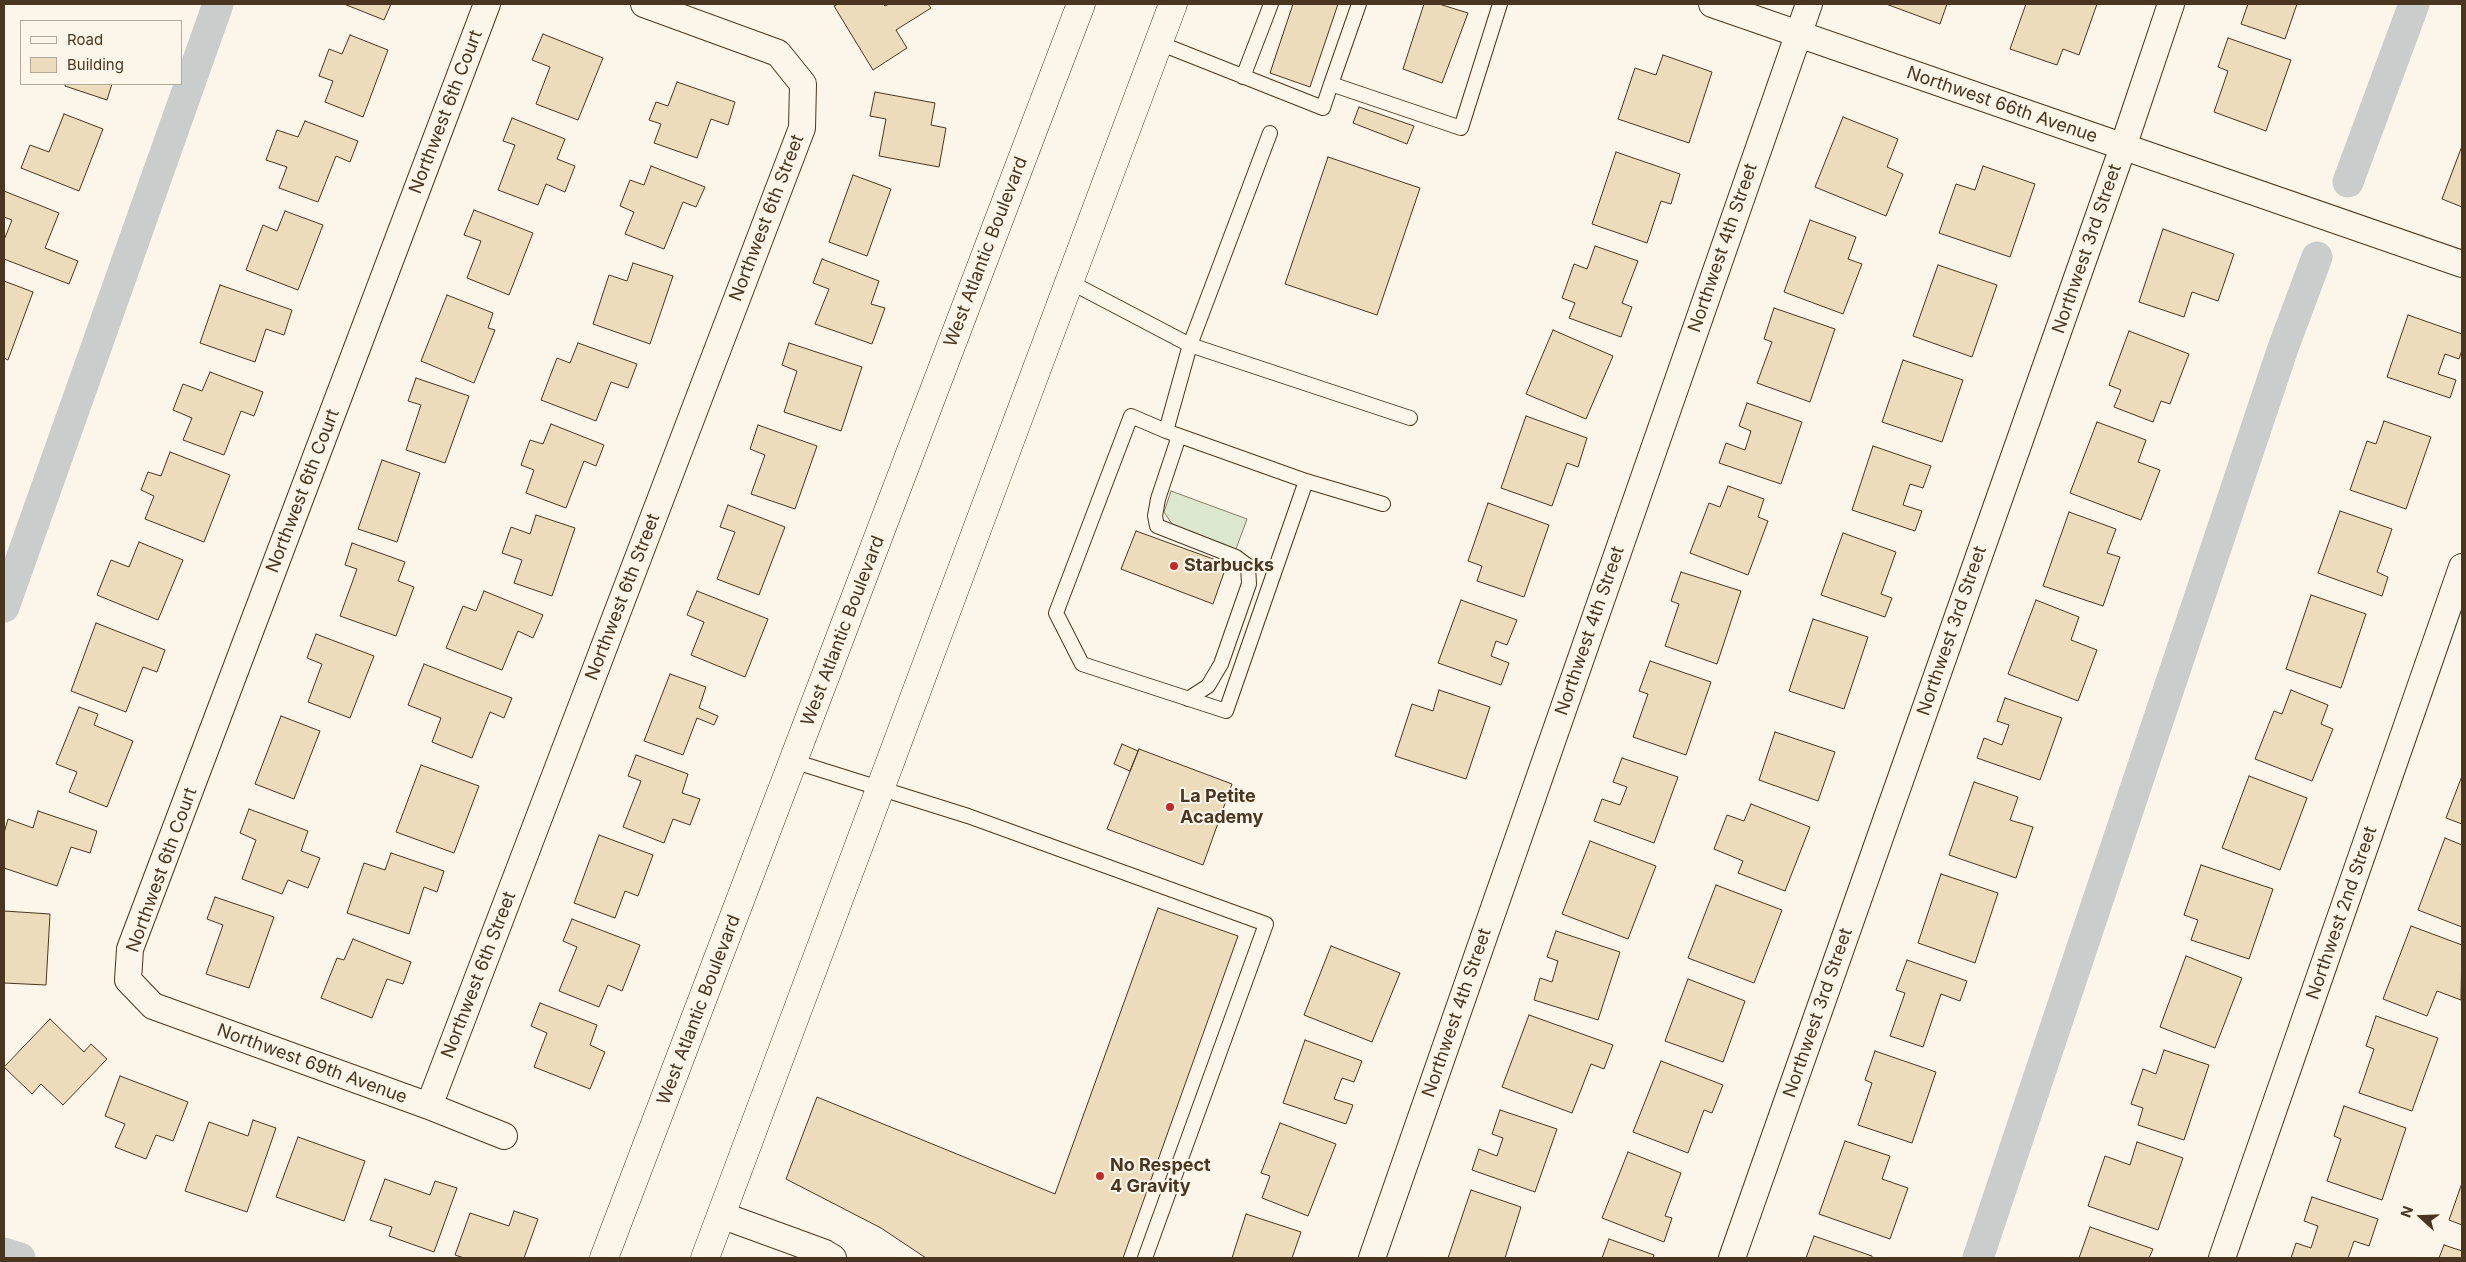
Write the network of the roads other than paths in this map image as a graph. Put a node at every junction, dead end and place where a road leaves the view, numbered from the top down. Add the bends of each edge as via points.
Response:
1 (487, 4) edge
2 (644, 4) edge
3 (1081, 4) edge
4 (1174, 4) edge
5 (1271, 4) edge
6 (1359, 4) edge
7 (1500, 4) edge
8 (1712, 4) edge
9 (1808, 4) edge
10 (2170, 4) edge
11 (1798, 33) junction
12 (1159, 42) junction
13 (1243, 77) junction
14 (1331, 84) junction
15 (1270, 133) dead end
16 (2123, 147) junction
17 (2462, 264) edge
18 (1070, 282) junction
19 (1190, 345) junction
20 (1410, 418) dead end
21 (1173, 433) junction
22 (1306, 481) junction
23 (1383, 504) dead end
24 (2462, 568) edge
25 (1188, 699) junction
26 (793, 761) junction
27 (880, 790) junction
28 (128, 980) joint
29 (429, 1106) junction
30 (504, 1136) dead end
31 (721, 1215) junction
32 (827, 1257) edge
33 (604, 1258) edge
34 (705, 1258) edge
35 (1145, 1258) edge
36 (1372, 1258) edge
37 (1732, 1258) edge
38 (2222, 1258) edge

1 - 28 street, Northwest 6th Court via 130,949
2 - 29 street, Northwest 6th Street via 778,53 802,84 802,128
3 - 26 main road, West Atlantic Boulevard
4 - 12 main road
5 - 13 lane
6 - 14 lane
7 - 14 lane via 1461,128
8 - 11 street, Northwest 66th Avenue
9 - 11 street, Northwest 4th Street
10 - 16 street, Northwest 3rd Street
11 - 16 street, Northwest 66th Avenue
11 - 36 street, Northwest 4th Street
12 - 13 lane
12 - 18 main road
13 - 14 lane via 1322,108
15 - 19 lane
16 - 17 street, Northwest 66th Avenue
16 - 37 street, Northwest 3rd Street
18 - 19 lane
18 - 27 main road
19 - 20 lane
19 - 21 lane
21 - 22 lane
21 - 25 lane via 1158,498 1157,526 1236,556 1248,566 1249,584 1221,664 1208,686
21 - 25 lane via 1131,416 1056,613 1082,664
22 - 23 lane
22 - 25 lane via 1226,711
24 - 38 street, Northwest 2nd Street
26 - 27 lane
26 - 33 main road, West Atlantic Boulevard
27 - 31 main road
27 - 35 lane via 968,816 1266,924
28 - 29 street, Northwest 69th Avenue via 152,1006
29 - 30 street, Northwest 69th Avenue
31 - 32 street
31 - 34 main road

